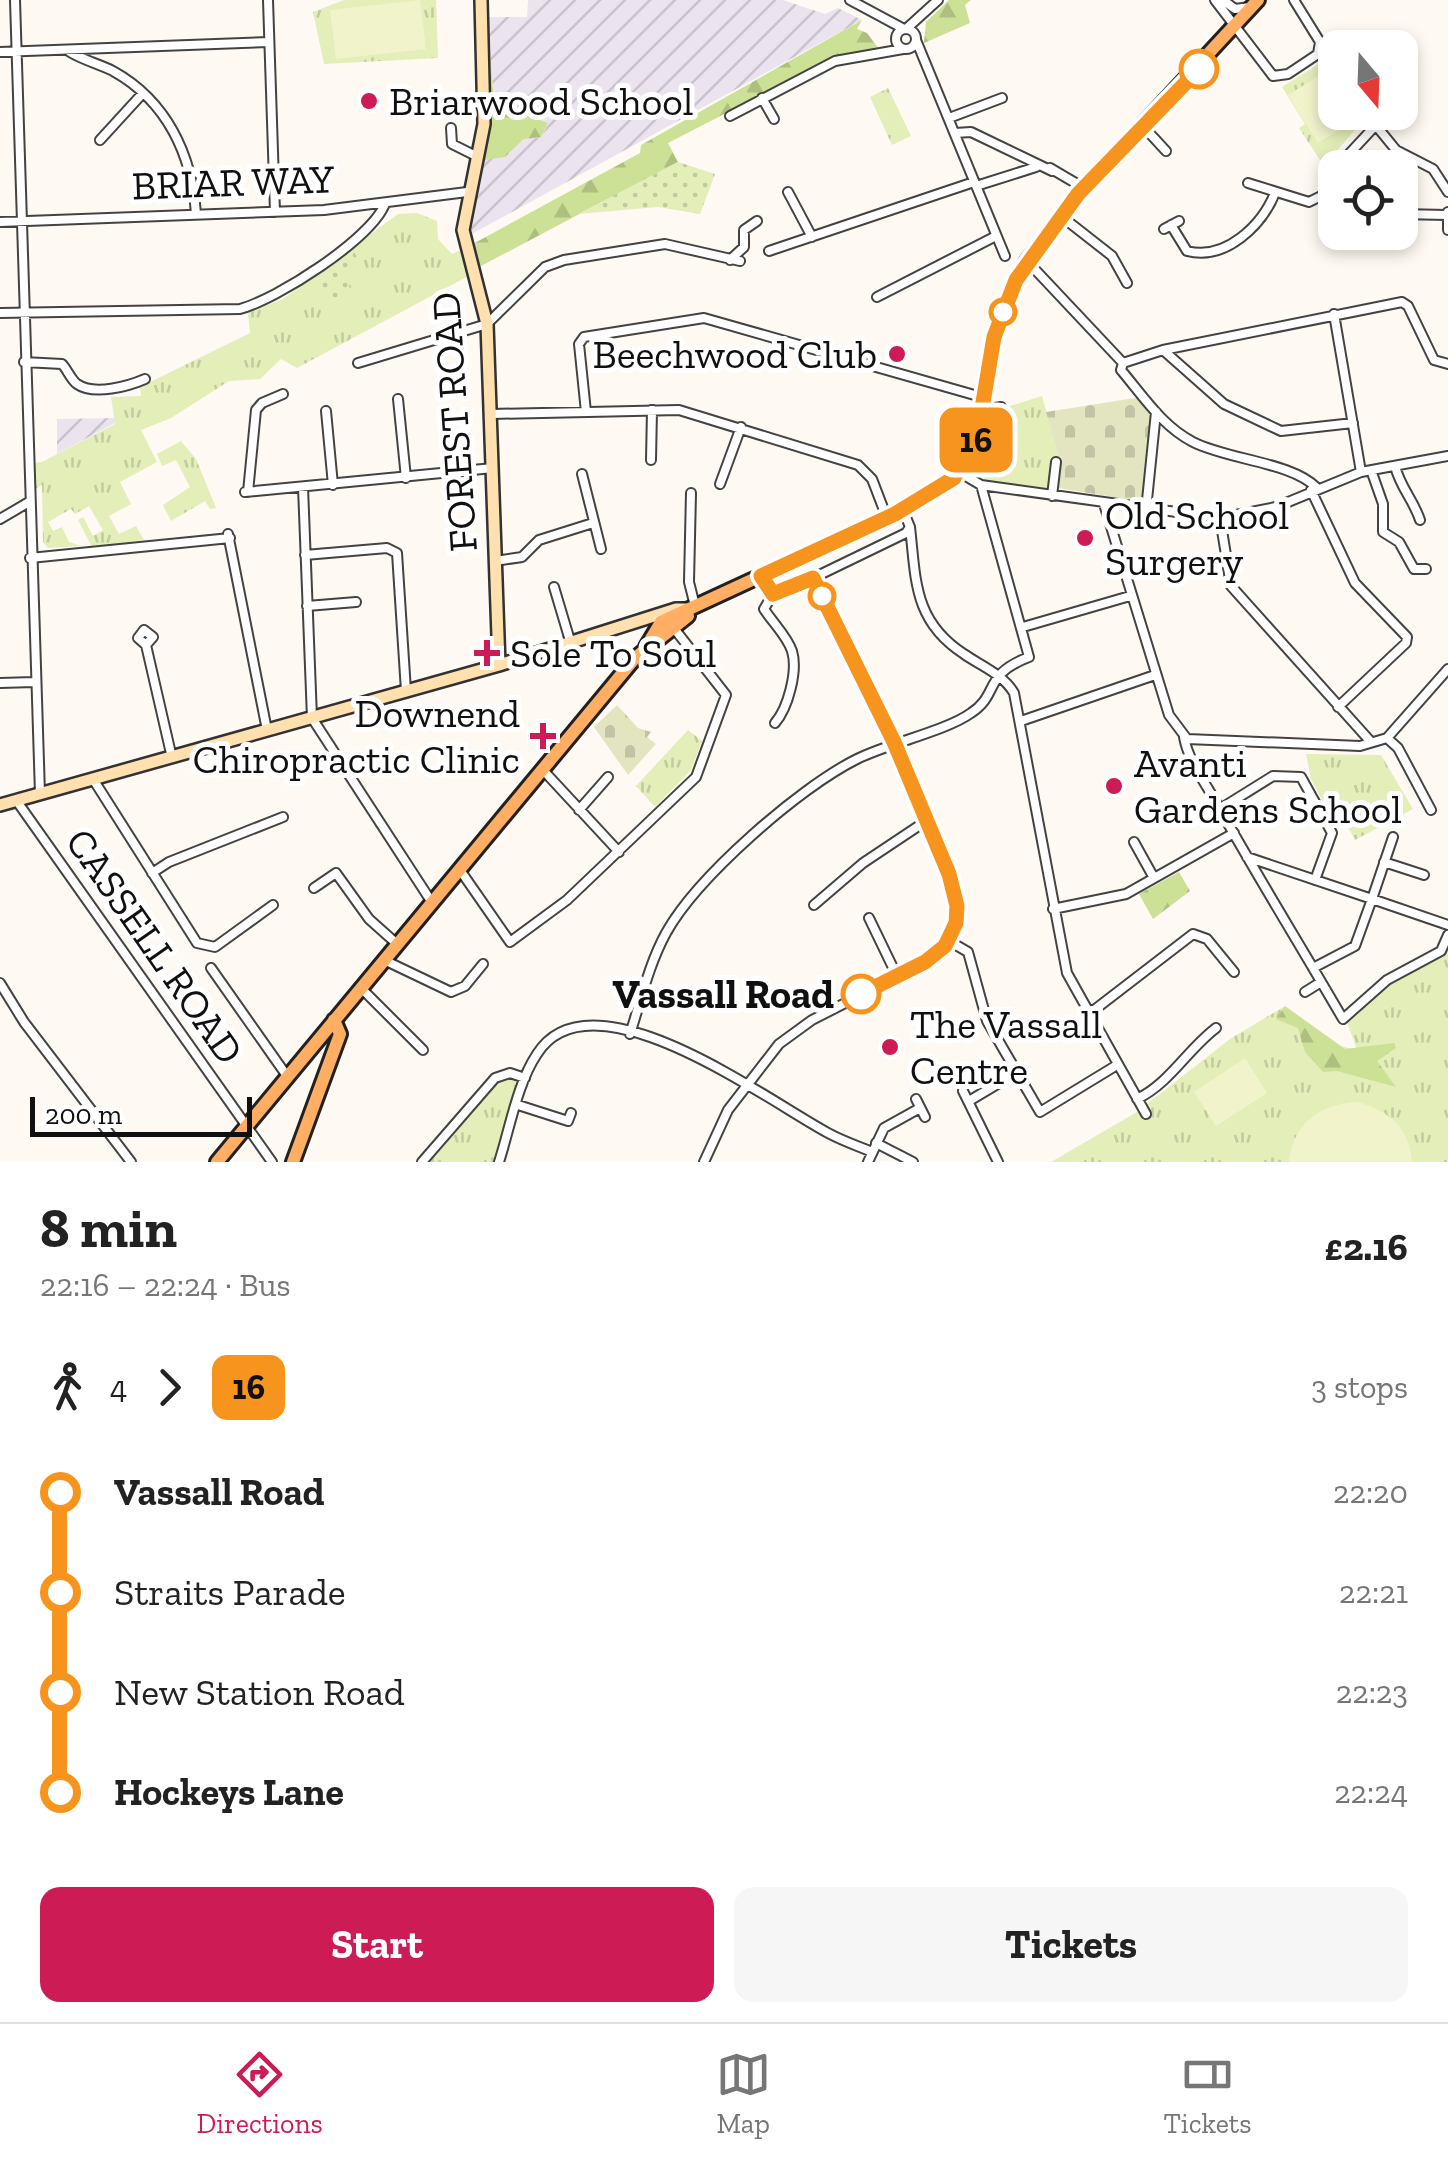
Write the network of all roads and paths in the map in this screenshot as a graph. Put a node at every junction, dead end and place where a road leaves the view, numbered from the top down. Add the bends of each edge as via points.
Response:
1 (15, 0) edge
2 (268, 0) edge
3 (481, 0) edge
4 (850, 0) edge
5 (938, 0) edge
6 (1215, 0) edge
7 (1224, 0) edge
8 (1294, 0) edge
9 (1255, 3) edge
10 (884, 17) junction
11 (1233, 29) junction
12 (910, 33) junction
13 (896, 38) junction
14 (1318, 39) edge
15 (270, 42) junction
16 (904, 49) junction
17 (70, 51) junction
18 (0, 52) edge
19 (17, 52) junction
20 (1318, 54) edge
21 (858, 57) junction
22 (928, 70) junction
23 (143, 92) junction
24 (762, 98) junction
25 (1002, 98) dead end
26 (730, 116) dead end
27 (949, 118) junction
28 (774, 119) dead end
29 (1142, 126) junction
30 (451, 128) dead end
31 (1371, 130) edge
32 (1379, 130) edge
33 (955, 133) junction
34 (100, 140) dead end
35 (1166, 150) dead end
36 (1350, 150) edge
37 (474, 155) junction
38 (1036, 168) junction
39 (1248, 183) dead end
40 (975, 184) junction
41 (1084, 188) junction
42 (467, 192) junction
43 (788, 192) dead end
44 (1448, 192) edge
45 (1276, 193) junction
46 (1318, 198) edge
47 (385, 204) junction
48 (275, 212) junction
49 (196, 214) junction
50 (1418, 214) edge
51 (1447, 214) edge
52 (1060, 216) junction
53 (21, 221) junction
54 (0, 222) edge
55 (757, 222) dead end
56 (1171, 225) dead end
57 (1448, 230) edge
58 (996, 236) junction
59 (812, 237) junction
60 (769, 252) dead end
61 (1005, 256) dead end
62 (730, 260) junction
63 (740, 261) dead end
64 (1027, 262) junction
65 (1126, 283) dead end
66 (877, 298) dead end
67 (0, 313) edge
68 (24, 313) junction
69 (1334, 314) junction
70 (487, 324) junction
71 (1163, 350) junction
72 (24, 362) junction
73 (358, 363) dead end
74 (1123, 363) junction
75 (1448, 364) edge
76 (146, 379) dead end
77 (283, 394) dead end
78 (398, 399) dead end
79 (984, 404) junction
80 (1001, 407) dead end
81 (652, 410) junction
82 (326, 411) dead end
83 (586, 412) junction
84 (1156, 412) junction
85 (492, 414) junction
86 (1353, 423) junction
87 (740, 428) junction
88 (1448, 456) edge
89 (651, 460) dead end
90 (1056, 462) dead end
91 (1395, 466) junction
92 (493, 468) junction
93 (1366, 471) junction
94 (582, 474) dead end
95 (952, 476) junction
96 (406, 478) junction
97 (720, 484) dead end
98 (333, 485) junction
99 (981, 486) junction
100 (303, 487) junction
101 (1314, 489) junction
102 (691, 493) dead end
103 (1052, 496) junction
104 (29, 502) junction
105 (1104, 504) junction
106 (903, 510) junction
107 (1146, 510) junction
108 (0, 518) edge
109 (887, 518) junction
110 (1220, 518) junction
111 (1420, 520) dead end
112 (593, 523) junction
113 (910, 527) junction
114 (891, 541) junction
115 (601, 549) dead end
116 (910, 552) junction
117 (305, 555) junction
118 (30, 558) junction
119 (495, 561) junction
120 (1426, 569) dead end
121 (761, 576) junction
122 (813, 578) junction
123 (554, 587) dead end
124 (773, 594) junction
125 (1130, 596) junction
126 (356, 602) dead end
127 (307, 606) junction
128 (692, 607) junction
129 (644, 622) junction
130 (667, 624) junction
131 (1023, 628) junction
132 (571, 644) junction
133 (146, 645) dead end
134 (499, 665) junction
135 (1448, 669) edge
136 (998, 675) junction
137 (1155, 675) junction
138 (34, 682) junction
139 (0, 683) edge
140 (406, 692) junction
141 (1338, 706) junction
142 (312, 718) junction
143 (1021, 721) junction
144 (775, 724) dead end
145 (267, 730) junction
146 (1184, 737) junction
147 (1387, 738) junction
148 (894, 742) junction
149 (1371, 742) junction
150 (172, 758) junction
151 (543, 770) junction
152 (608, 777) dead end
153 (93, 779) junction
154 (40, 794) junction
155 (16, 800) junction
156 (0, 804) edge
157 (1220, 809) junction
158 (579, 810) junction
159 (1431, 810) dead end
160 (283, 817) dead end
161 (926, 821) junction
162 (1234, 833) junction
163 (1393, 837) dead end
164 (1134, 842) dead end
165 (619, 852) junction
166 (1247, 857) junction
167 (1384, 862) junction
168 (460, 870) junction
169 (152, 873) junction
170 (1424, 875) dead end
171 (1154, 878) junction
172 (1316, 880) junction
173 (314, 888) dead end
174 (1372, 899) junction
175 (432, 901) junction
176 (273, 905) dead end
177 (814, 905) dead end
178 (1054, 908) junction
179 (869, 918) dead end
180 (886, 922) dead end
181 (1448, 925) edge
182 (874, 928) junction
183 (1448, 935) edge
184 (949, 940) junction
185 (397, 944) junction
186 (384, 960) junction
187 (483, 964) dead end
188 (211, 968) dead end
189 (1313, 968) junction
190 (1234, 972) dead end
191 (477, 973) junction
192 (898, 976) junction
193 (486, 979) dead end
194 (1321, 982) junction
195 (0, 983) edge
196 (361, 988) junction
197 (450, 992) junction
198 (1305, 992) dead end
199 (449, 1007) dead end
200 (1089, 1014) junction
201 (334, 1020) junction
202 (1216, 1029) dead end
203 (630, 1034) junction
204 (423, 1050) dead end
205 (1118, 1065) junction
206 (1016, 1073) junction
207 (287, 1076) junction
208 (525, 1078) junction
209 (749, 1082) junction
210 (963, 1091) dead end
211 (1137, 1099) junction
212 (969, 1100) junction
213 (518, 1105) junction
214 (1146, 1114) dead end
215 (925, 1118) dead end
216 (568, 1121) dead end
217 (246, 1126) junction
218 (876, 1142) junction
219 (870, 1157) edge
220 (131, 1162) edge
221 (217, 1162) edge
222 (272, 1162) edge
223 (293, 1162) edge
224 (422, 1162) edge
225 (498, 1162) edge
226 (704, 1162) edge
227 (913, 1162) edge
228 (998, 1162) edge

1 - 19 street
2 - 15 street
3 - 37 main road, FOREST ROAD via 484,124
4 - 10 street
5 - 12 street
6 - 11 street
7 - 9 street via 1235,9
8 - 14 street
9 - 11 main road
10 - 12 street
10 - 13 street
11 - 20 street via 1275,76
11 - 29 main road
12 - 13 street
12 - 16 street
12 - 22 street
13 - 16 street
13 - 21 street via 882,52
15 - 17 street
15 - 48 street
16 - 21 street
16 - 22 street
17 - 19 street
17 - 23 street
18 - 19 street
19 - 53 street
21 - 24 street via 832,62
22 - 27 street
23 - 34 street
23 - 49 street via 181,144
24 - 26 street
24 - 28 street
25 - 27 street
27 - 33 street
29 - 35 street
29 - 41 main road
30 - 37 street via 452,144
31 - 36 street
32 - 44 street via 1400,152 1434,169
33 - 38 street via 972,132
33 - 40 street
37 - 42 main road, FOREST ROAD
38 - 40 street
38 - 41 street
39 - 45 street
40 - 58 street
40 - 59 street
41 - 52 main road
42 - 47 street, BRIAR WAY
42 - 70 main road, FOREST ROAD via 463,236
43 - 59 street
45 - 46 street
45 - 56 street via 1254,229 1199,253 1187,251
47 - 48 street, BRIAR WAY
47 - 68 street via 356,237 262,304
48 - 49 street, BRIAR WAY
49 - 53 street, BRIAR WAY
50 - 51 street
51 - 57 street
52 - 64 main road
52 - 65 street via 1112,256
53 - 54 street, BRIAR WAY
53 - 68 street
55 - 62 street via 744,230 744,246
58 - 61 street
58 - 66 street
59 - 60 street
62 - 63 street
62 - 70 street via 665,244 564,260 546,268
64 - 74 street
64 - 79 main road via 994,337
67 - 68 street
68 - 72 street
69 - 71 street
69 - 75 street via 1402,302 1434,360
69 - 86 street
70 - 73 street
70 - 85 main road, FOREST ROAD
71 - 74 street
71 - 86 street via 1224,404 1281,431
72 - 76 street via 62,364 85,387 117,388
72 - 104 street
74 - 84 street via 1121,370
77 - 100 street via 256,410 247,492
78 - 96 street
79 - 80 street
79 - 83 street via 693,317 584,337 579,344
79 - 95 main road via 972,452
81 - 83 street
81 - 87 street via 695,412
81 - 89 street
82 - 98 street
83 - 85 street
84 - 101 street via 1194,443 1298,475
84 - 107 street
85 - 92 main road, FOREST ROAD
86 - 93 street
87 - 97 street
87 - 109 street via 858,466 872,479
88 - 91 street
90 - 103 street
91 - 93 street
91 - 111 street
92 - 96 street
92 - 119 main road, FOREST ROAD
93 - 101 street
93 - 120 street via 1383,504 1384,532 1399,542 1414,570
94 - 112 street
95 - 99 street
95 - 106 main road
96 - 98 street
98 - 100 street
99 - 103 street
99 - 131 street
100 - 117 street
101 - 110 street via 1269,509
101 - 141 street via 1355,584 1407,637
102 - 128 street
103 - 105 street
104 - 108 street
104 - 118 street
105 - 107 street
105 - 125 street
106 - 109 main road
106 - 113 street
107 - 110 street
109 - 121 main road
110 - 141 street via 1231,586
112 - 115 street
112 - 119 street via 540,540 522,557
113 - 114 street
113 - 116 street
114 - 116 street
114 - 122 street
116 - 136 street via 918,596 936,627 960,652
117 - 127 street
117 - 140 street via 396,552
118 - 138 street
118 - 145 street via 229,536
119 - 134 main road, FOREST ROAD
121 - 124 street
121 - 128 main road
122 - 124 street
122 - 148 street
123 - 132 street
124 - 144 street via 764,609 794,663
125 - 131 street
125 - 137 street
126 - 127 street
127 - 142 street
128 - 129 main road
128 - 130 main road
129 - 130 main road
129 - 132 main road
130 - 151 main road
130 - 165 street via 721,685 724,706 696,777
131 - 136 street via 1029,657
132 - 134 main road
133 - 150 street
134 - 140 main road
135 - 147 street
136 - 143 street via 1012,689
136 - 148 street via 969,715
137 - 143 street
137 - 146 street
138 - 139 street
138 - 154 street
140 - 142 main road
141 - 149 street
142 - 145 main road
142 - 175 street
143 - 178 street
145 - 150 main road
146 - 149 street
146 - 157 street
147 - 149 street
147 - 159 street
148 - 161 street
148 - 203 street via 801,791 678,914
150 - 153 main road
151 - 158 street
151 - 168 main road
152 - 158 street
153 - 154 main road
153 - 169 street
154 - 155 main road
155 - 156 main road
155 - 217 street, CASSELL ROAD
157 - 162 street
157 - 172 street via 1272,776 1300,777 1332,833
158 - 165 street
160 - 169 street
161 - 177 street
161 - 184 street via 954,890 956,923
162 - 166 street
162 - 171 street
163 - 167 street
164 - 171 street
165 - 168 street via 510,942
166 - 172 street
166 - 189 street
167 - 170 street
167 - 174 street
168 - 175 main road
169 - 176 street via 205,946 215,946
171 - 178 street via 1126,894
172 - 174 street
173 - 185 street via 336,873
174 - 181 street
174 - 189 street via 1354,946
175 - 185 main road
178 - 200 street via 1067,973
179 - 182 street
180 - 182 street
182 - 192 street
183 - 194 street via 1441,951 1387,980 1343,1019
184 - 192 street
184 - 206 street via 968,952 985,1015
185 - 186 main road
186 - 196 main road
186 - 197 street
187 - 191 street
188 - 207 street
189 - 194 street
190 - 200 street via 1205,937 1190,935
191 - 193 street
191 - 197 street
192 - 209 street via 812,1020 779,1044
194 - 198 street
195 - 220 street
196 - 201 main road
196 - 204 street
197 - 199 street
200 - 205 street
201 - 207 main road
201 - 223 main road via 340,1034
202 - 211 street via 1185,1053 1162,1085
203 - 208 street via 599,1024 562,1032 537,1053
203 - 209 street via 699,1055
205 - 206 street via 1040,1112
205 - 211 street
206 - 212 street
207 - 217 main road
208 - 213 street
208 - 224 street via 496,1078
209 - 219 street
209 - 226 street
210 - 212 street
211 - 214 street
212 - 228 street
213 - 216 street
213 - 225 street
215 - 218 street via 918,1104 888,1124
217 - 221 main road
217 - 222 street, CASSELL ROAD
218 - 219 street
218 - 227 street

